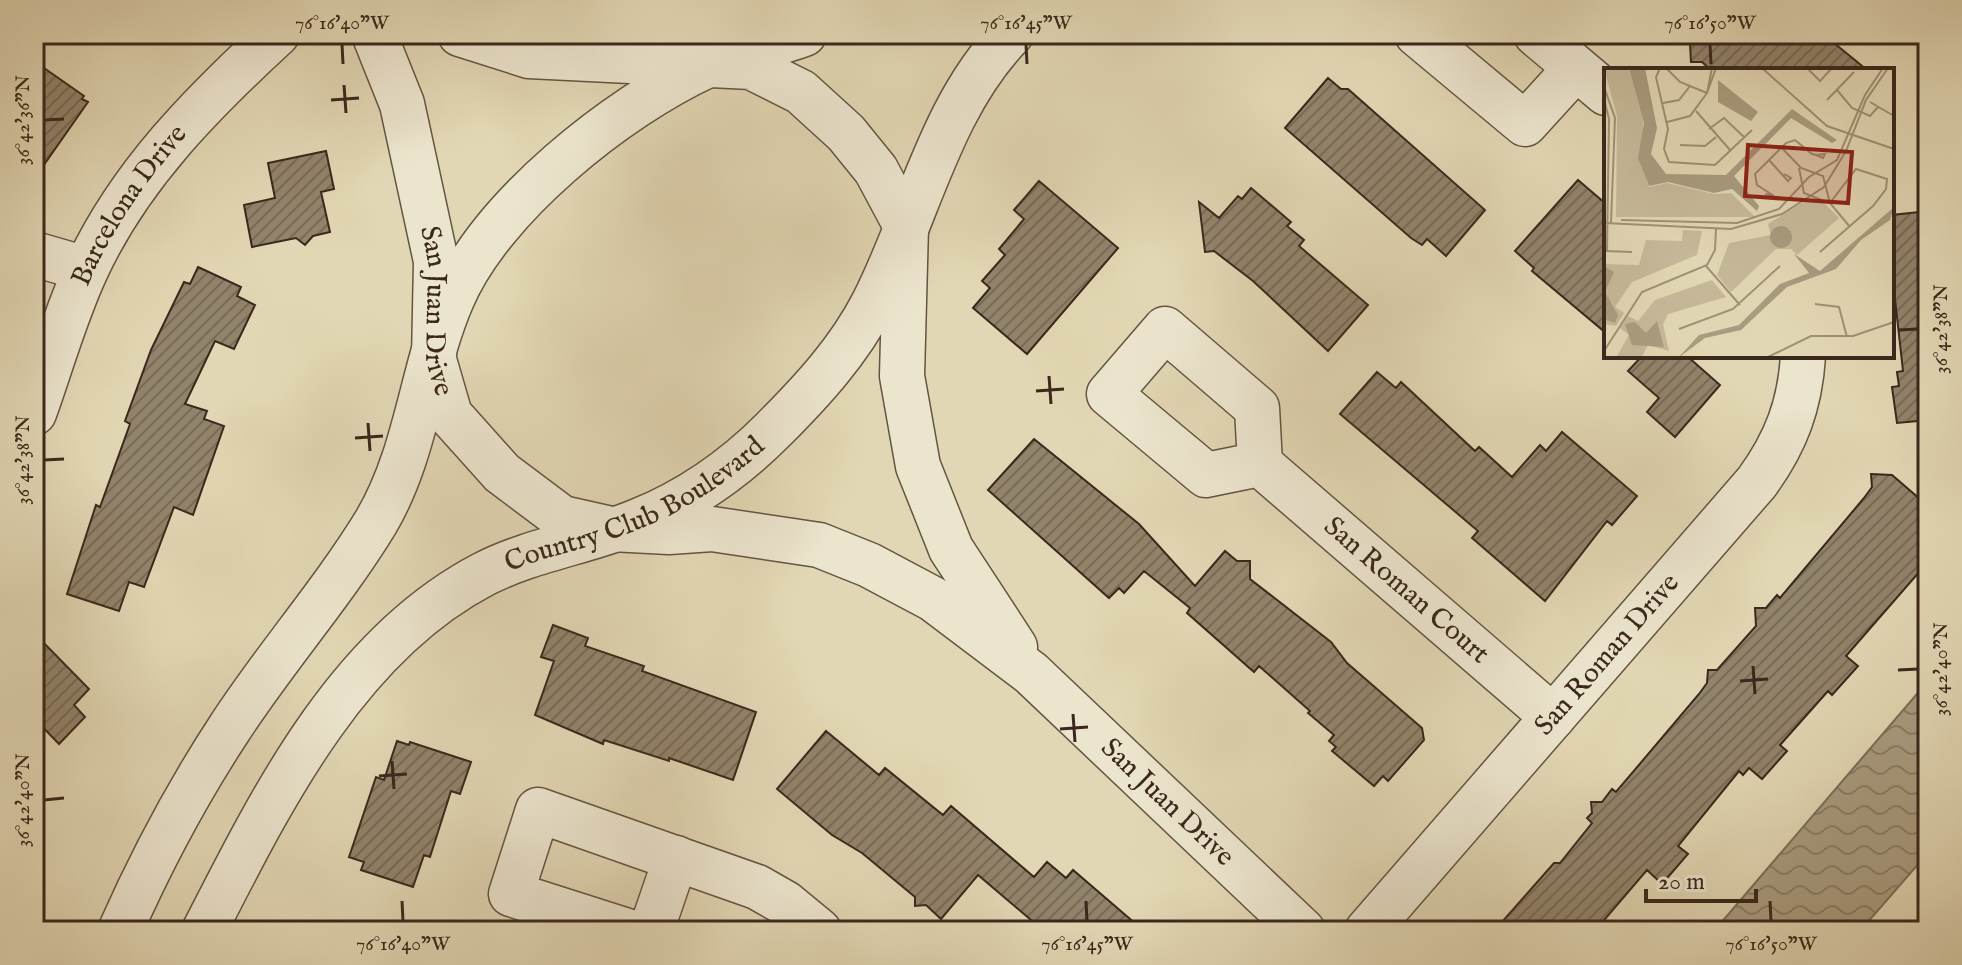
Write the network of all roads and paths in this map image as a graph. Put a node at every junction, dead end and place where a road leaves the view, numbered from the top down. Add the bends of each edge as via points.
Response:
1 (277, 34) edge
2 (374, 34) edge
3 (460, 34) edge
4 (804, 34) edge
5 (1011, 34) edge
6 (1417, 34) edge
7 (1536, 34) edge
8 (710, 64) junction
9 (1591, 81) edge
10 (906, 226) junction
11 (34, 254) edge
12 (86, 269) junction
13 (1803, 358) edge
14 (43, 360) edge
15 (434, 360) junction
16 (34, 413) edge
17 (1260, 464) dead end
18 (611, 529) junction
19 (1031, 673) junction
20 (1553, 717) junction
21 (676, 858) junction
22 (120, 931) edge
23 (204, 931) edge
24 (627, 931) edge
25 (651, 931) edge
26 (819, 931) edge
27 (1303, 931) edge
28 (1367, 931) edge

1 - 12 street, Barcelona Drive via 166,144 134,186
2 - 15 street, San Juan Drive via 402,104 436,261
3 - 8 street, San Juan Drive via 529,56
4 - 8 street
5 - 10 street, Country Club Boulevard via 993,52 948,129
6 - 9 street via 1525,124
7 - 9 street
8 - 10 street, San Juan Drive via 751,67 801,92 846,133 876,170
8 - 15 street via 672,83 529,191 471,263 451,300
10 - 18 street, Country Club Boulevard via 860,328 833,366 771,432 714,481 638,521
10 - 19 street, San Juan Drive via 902,376 918,466 951,549
11 - 12 street
12 - 14 street, Barcelona Drive
13 - 20 street, San Roman Drive via 1793,421 1778,454
14 - 16 street, Barcelona Drive
15 - 18 street, San Juan Drive via 450,415 502,473 562,518
15 - 22 street via 414,431 378,518 229,729 182,807
17 - 20 street, San Roman Court
18 - 19 street, San Juan Drive via 712,529 819,545 933,599
18 - 23 street, Country Club Boulevard via 482,575 442,601 356,679 276,798
19 - 27 street, San Juan Drive
20 - 28 street, San Roman Drive
21 - 24 street via 538,810 511,894
21 - 25 street
21 - 26 street via 757,887

